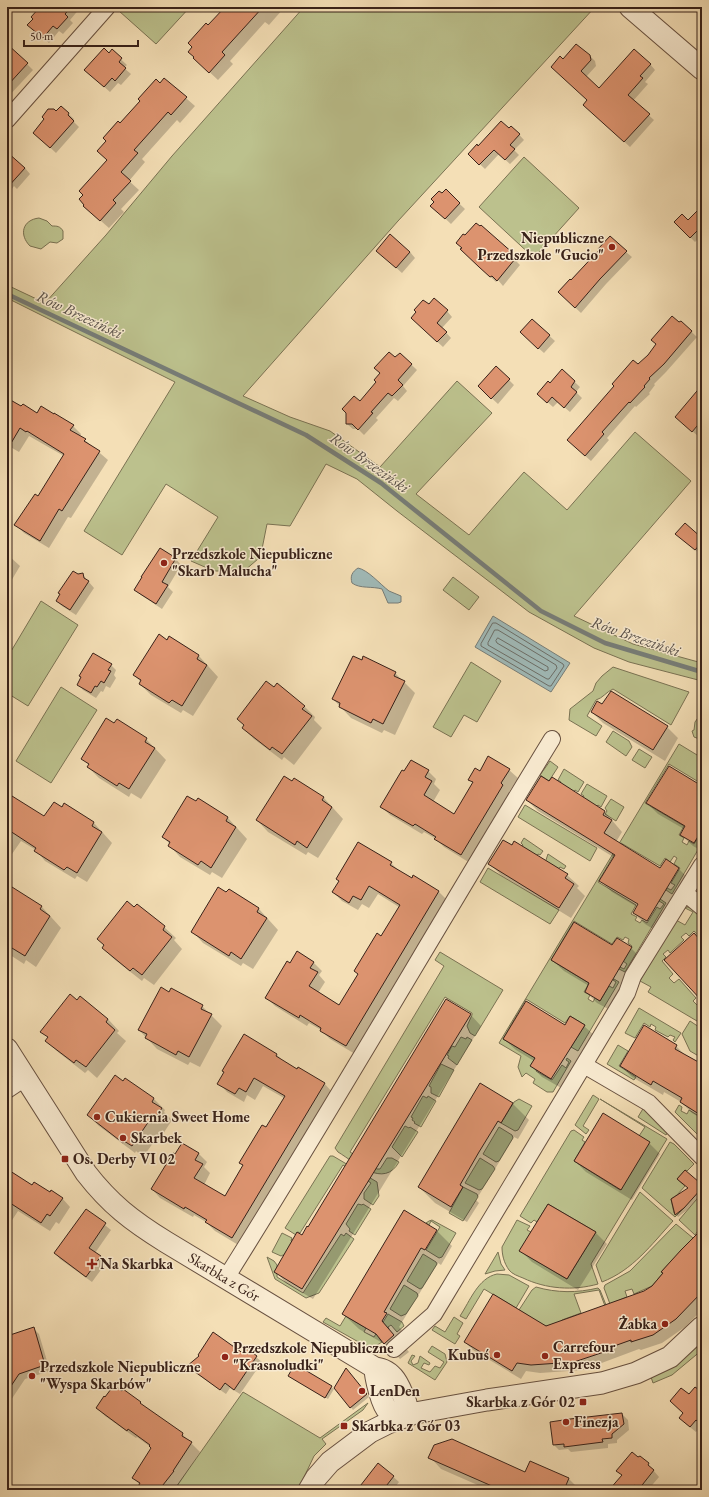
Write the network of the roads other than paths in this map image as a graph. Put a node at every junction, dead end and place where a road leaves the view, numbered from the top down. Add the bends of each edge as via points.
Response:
1 (107, 7) edge
2 (630, 7) edge
3 (702, 69) edge
4 (7, 120) edge
5 (552, 739) dead end
6 (702, 865) edge
7 (685, 893) junction
8 (702, 907) edge
9 (7, 1049) edge
10 (584, 1065) junction
11 (25, 1078) junction
12 (7, 1090) edge
13 (702, 1157) edge
14 (226, 1278) junction
15 (702, 1327) edge
16 (394, 1348) dead end
17 (399, 1418) junction
18 (309, 1490) edge

1 - 4 street
2 - 3 street
5 - 14 street via 345,1086
6 - 7 street
7 - 8 street
7 - 10 street via 633,976 627,993
9 - 11 street, Skarbka z Gór
10 - 13 street via 649,1103
10 - 16 street via 423,1332
11 - 12 street
11 - 14 street, Skarbka z Gór via 86,1172 108,1199 138,1225
14 - 17 street, Skarbka z Gór via 375,1368 388,1372 400,1387 406,1403
15 - 17 street via 670,1357 642,1371 589,1385 487,1400
17 - 18 street via 370,1432 342,1453 324,1469

